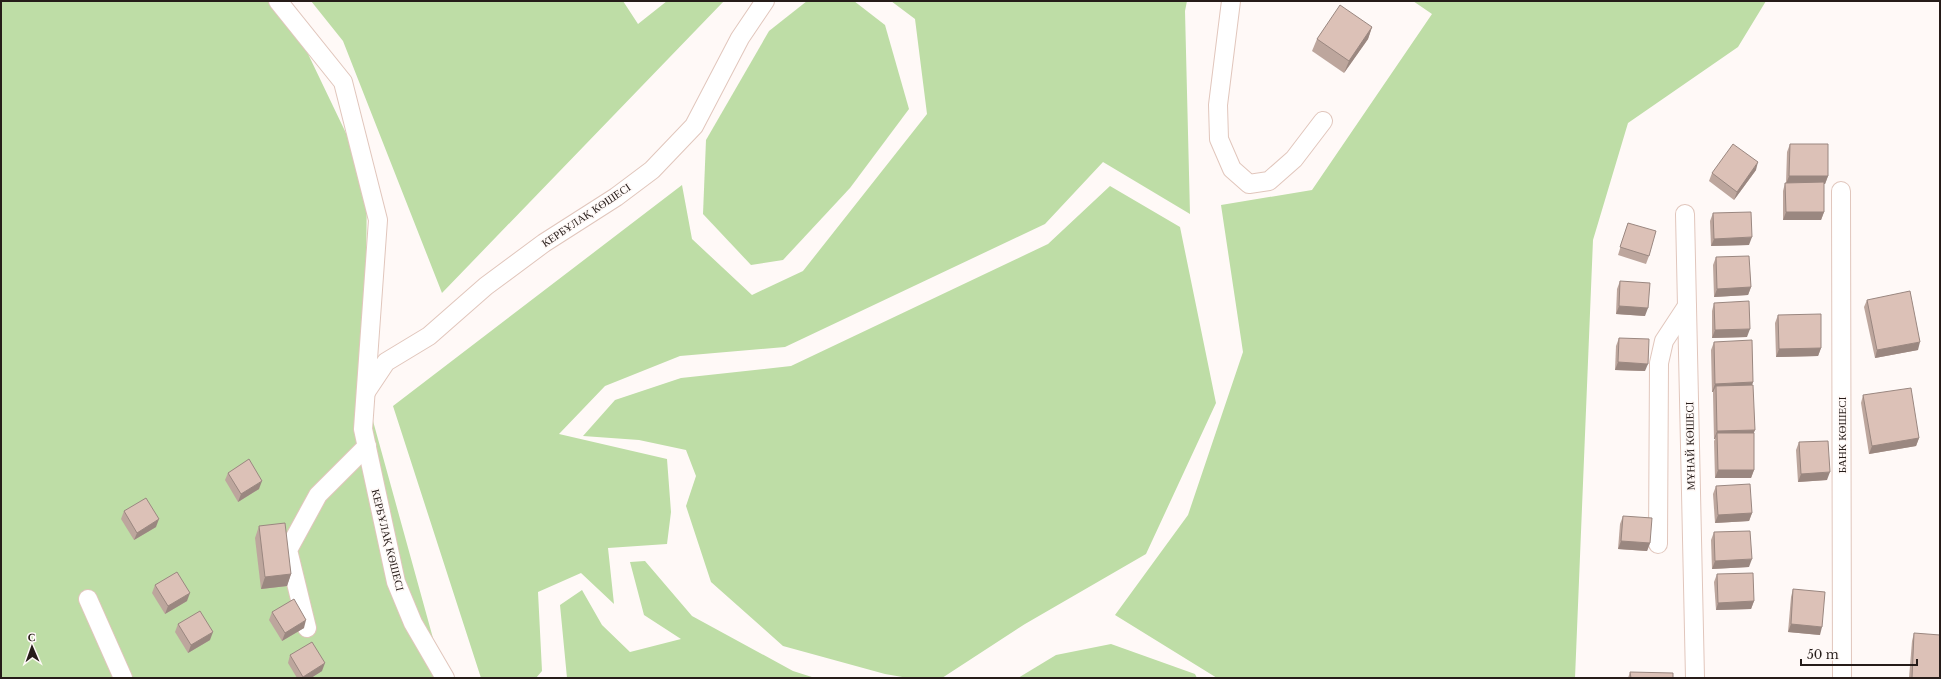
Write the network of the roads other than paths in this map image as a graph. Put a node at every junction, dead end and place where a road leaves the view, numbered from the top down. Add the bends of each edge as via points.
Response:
1 (278, 1) edge
2 (765, 1) edge
3 (1231, 1) edge
4 (1323, 121) dead end
5 (1842, 191) dead end
6 (1685, 214) dead end
7 (1687, 306) junction
8 (365, 392) junction
9 (367, 446) junction
10 (1658, 544) dead end
11 (88, 599) dead end
12 (307, 628) edge
13 (123, 678) edge
14 (445, 678) edge
15 (1695, 678) edge
16 (1842, 678) edge

1 - 8 street, КЕРБҰЛАҚ КӨШЕСІ via 343,82 378,220
2 - 8 street, КЕРБҰЛАҚ КӨШЕСІ via 740,38 694,126 652,170 616,197 544,242 486,286 430,336 386,362
3 - 4 street via 1218,105 1219,140 1232,169 1249,184 1269,181 1294,159
5 - 16 street, БАНК КӨШЕСІ
6 - 7 street, МҰНАЙ КӨШЕСІ
7 - 10 street via 1664,341 1659,363
7 - 15 street, МҰНАЙ КӨШЕСІ
8 - 9 street, КЕРБҰЛАҚ КӨШЕСІ via 364,429
9 - 12 street via 318,495 288,550
9 - 14 street, КЕРБҰЛАҚ КӨШЕСІ via 396,582 413,623
11 - 13 street

